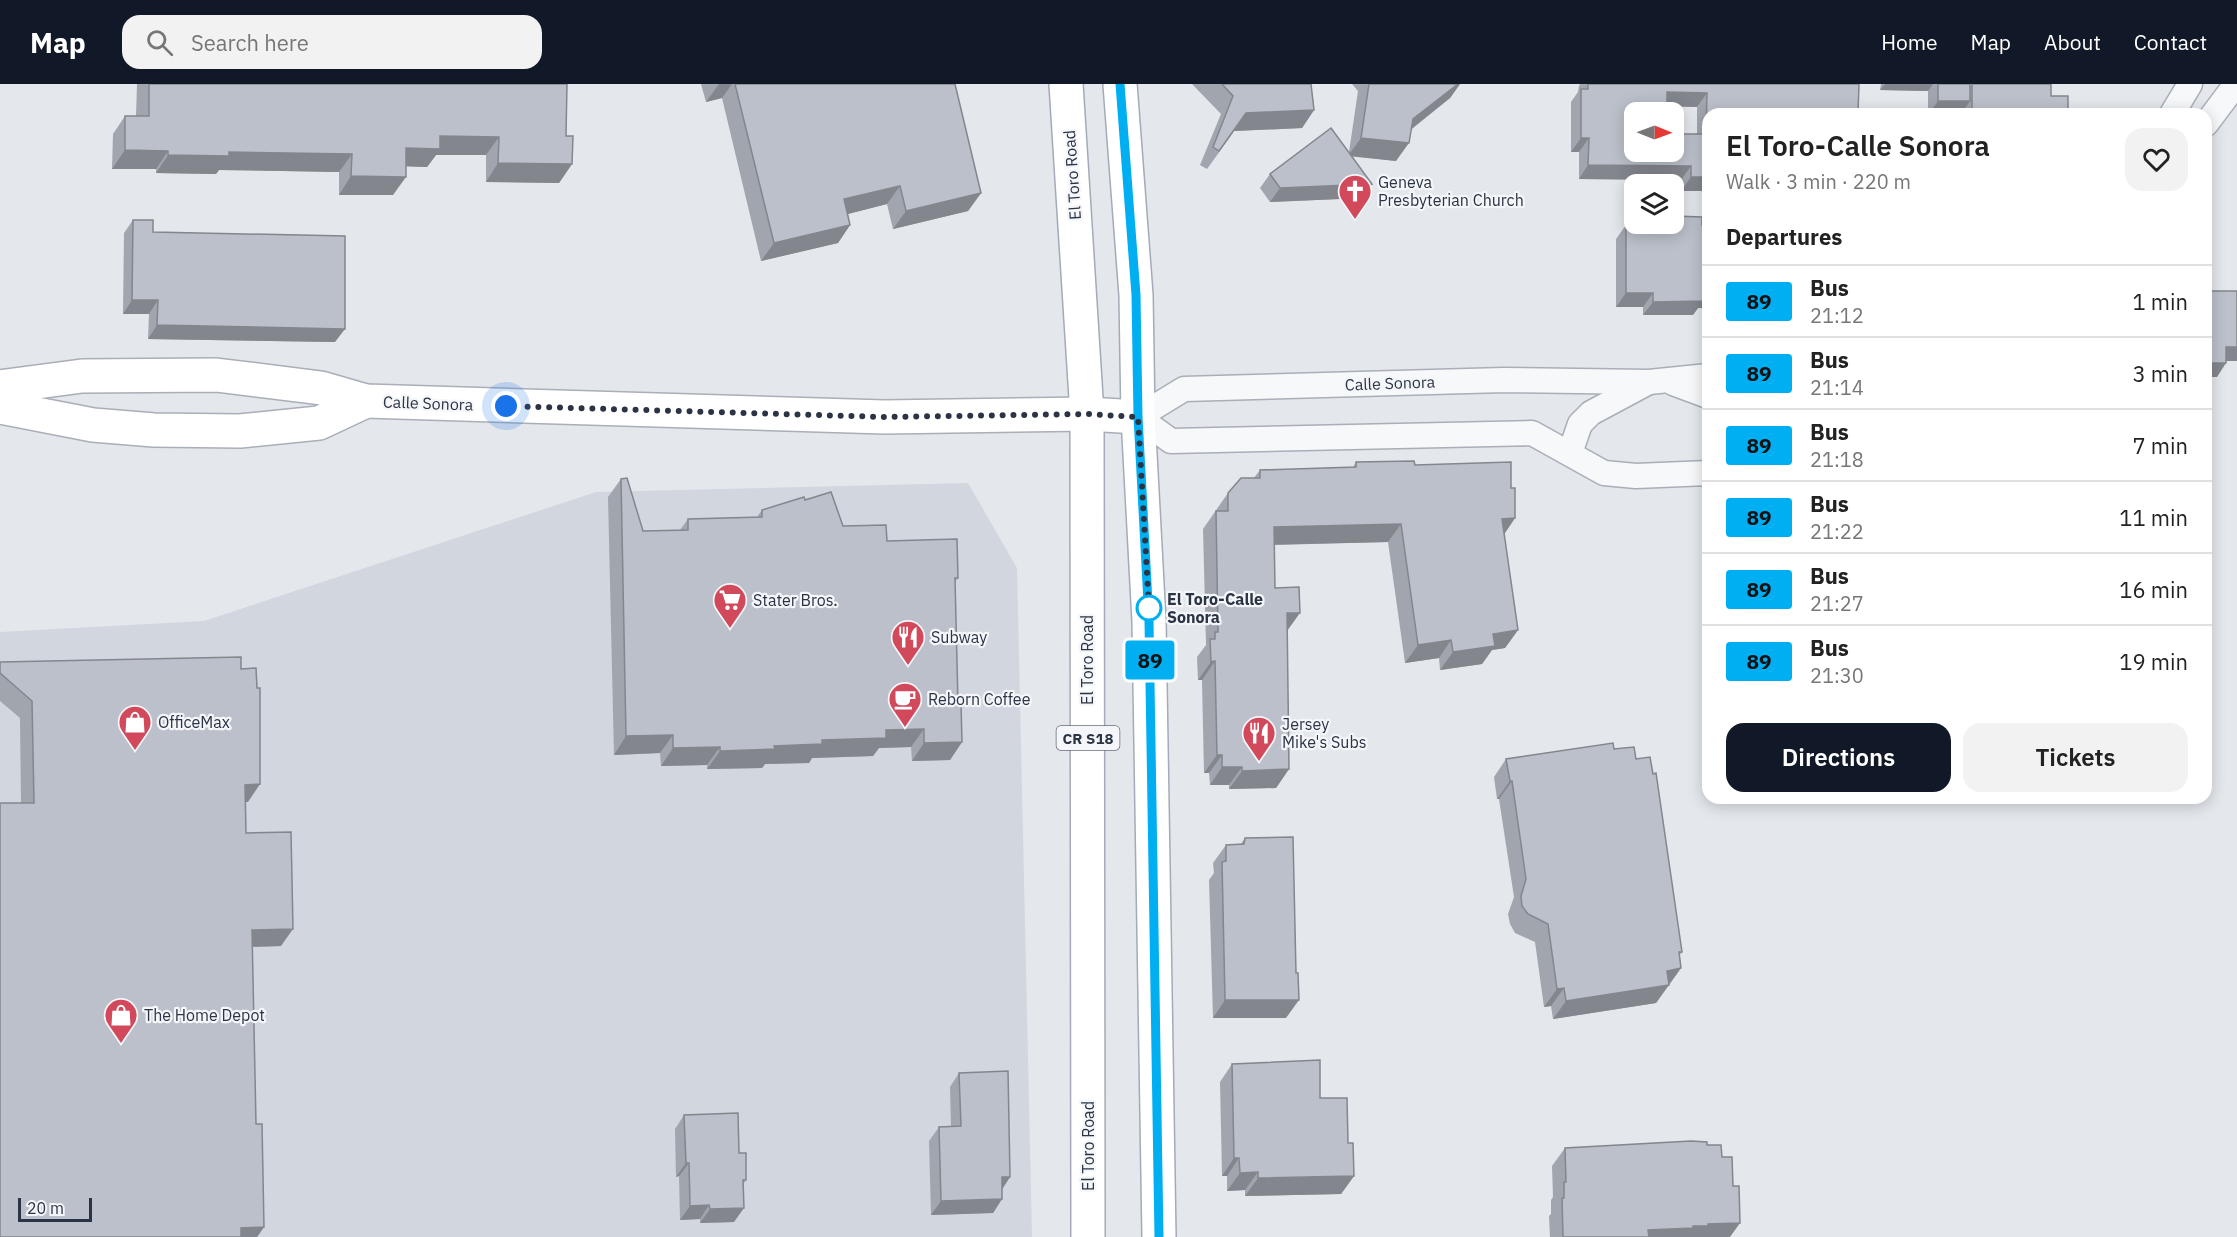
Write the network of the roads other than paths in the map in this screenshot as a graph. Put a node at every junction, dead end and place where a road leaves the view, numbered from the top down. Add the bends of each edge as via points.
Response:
1 (1066, 84) edge
2 (1120, 84) edge
3 (2190, 84) edge
4 (2236, 84) edge
5 (2176, 108) edge
6 (2212, 116) edge
7 (114, 376) junction
8 (1702, 377) edge
9 (1658, 382) junction
10 (0, 387) edge
11 (1702, 394) edge
12 (366, 401) junction
13 (0, 407) edge
14 (1087, 414) junction
15 (1138, 417) junction
16 (135, 429) junction
17 (1570, 453) junction
18 (1702, 472) edge
19 (1088, 1237) edge
20 (1159, 1237) edge

1 - 14 main road, El Toro Road / CR S18
2 - 15 main road via 1136,295
3 - 5 street
4 - 6 street
7 - 10 main road, Calle Sonora via 82,376
7 - 12 main road, Calle Sonora via 216,375 321,388
7 - 16 main road via 120,410
8 - 9 street, Calle Sonora
9 - 11 street, Calle Sonora
9 - 15 street, Calle Sonora via 1504,380 1184,389
9 - 17 street, Calle Sonora via 1591,413 1580,424
12 - 14 main road, Calle Sonora via 884,417
12 - 16 main road, Calle Sonora via 319,423 240,431
13 - 16 main road, Calle Sonora
14 - 15 main road, Calle Sonora
14 - 19 main road, El Toro Road / CR S18
15 - 17 street via 1171,441 1532,433
15 - 20 main road via 1149,621
17 - 18 street via 1604,473 1636,476

